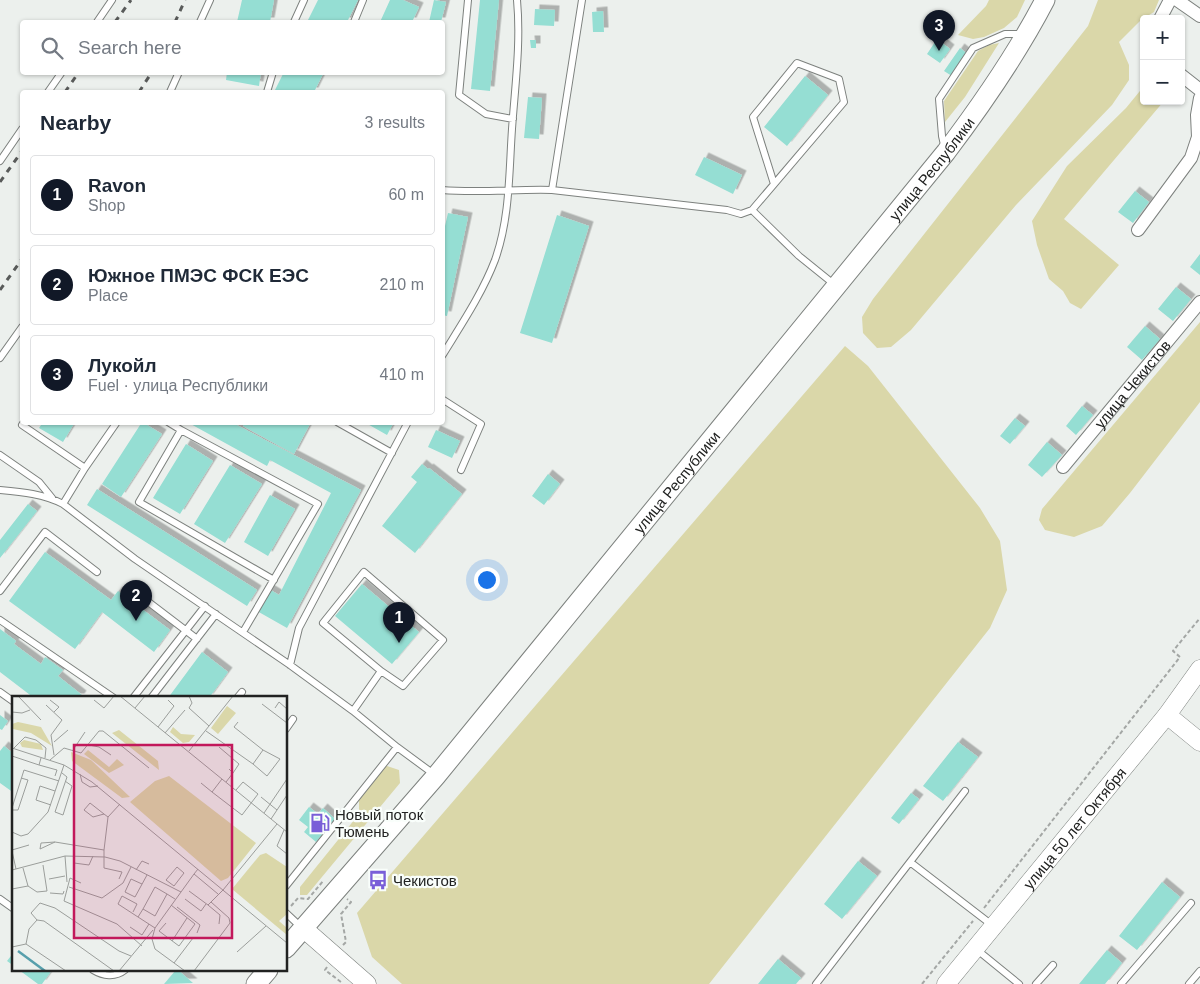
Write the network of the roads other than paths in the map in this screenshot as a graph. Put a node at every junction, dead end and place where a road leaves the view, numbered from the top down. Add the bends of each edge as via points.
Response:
1 (112, 0) edge
2 (210, 0) edge
3 (304, 0) edge
4 (363, 0) edge
5 (468, 0) edge
6 (517, 0) edge
7 (582, 0) edge
8 (1046, 0) edge
9 (1170, 0) edge
10 (1177, 0) edge
11 (1162, 15) edge
12 (1200, 16) edge
13 (98, 20) edge
14 (201, 20) edge
15 (295, 20) edge
16 (355, 20) edge
17 (1027, 35) junction
18 (60, 75) edge
19 (177, 75) edge
20 (272, 75) edge
21 (1185, 78) edge
22 (49, 90) edge
23 (171, 90) edge
24 (268, 90) edge
25 (1200, 90) edge
26 (1200, 98) edge
27 (513, 119) junction
28 (20, 132) edge
29 (946, 152) junction
30 (0, 161) edge
31 (774, 184) junction
32 (445, 190) edge
33 (552, 190) junction
34 (508, 191) junction
35 (752, 210) junction
36 (1138, 230) dead end
37 (836, 286) junction
38 (1200, 302) edge
39 (20, 330) edge
40 (445, 353) edge
41 (0, 358) edge
42 (445, 401) edge
43 (22, 425) edge
44 (115, 425) edge
45 (172, 425) edge
46 (341, 425) edge
47 (406, 425) edge
48 (180, 430) junction
49 (392, 453) junction
50 (0, 455) edge
51 (1063, 466) dead end
52 (85, 468) junction
53 (460, 470) dead end
54 (0, 490) edge
55 (52, 498) junction
56 (63, 504) junction
57 (97, 572) dead end
58 (274, 580) junction
59 (0, 591) edge
60 (134, 592) dead end
61 (205, 606) junction
62 (216, 614) junction
63 (0, 620) edge
64 (186, 631) junction
65 (243, 632) junction
66 (197, 639) junction
67 (290, 665) junction
68 (1200, 669) edge
69 (381, 671) junction
70 (0, 692) edge
71 (111, 696) edge
72 (135, 696) edge
73 (153, 696) edge
74 (12, 701) edge
75 (353, 711) junction
76 (1167, 715) junction
77 (293, 719) dead end
78 (288, 726) edge
79 (1200, 742) edge
80 (397, 747) junction
81 (436, 776) junction
82 (965, 791) dead end
83 (910, 862) junction
84 (288, 883) edge
85 (0, 899) edge
86 (1190, 903) dead end
87 (12, 908) edge
88 (288, 915) edge
89 (994, 926) junction
90 (303, 928) junction
91 (288, 946) edge
92 (975, 949) junction
93 (1053, 965) dead end
94 (1200, 971) edge
95 (98, 972) edge
96 (123, 972) edge
97 (266, 972) edge
98 (256, 984) edge
99 (367, 984) edge
100 (816, 984) edge
101 (946, 984) edge
102 (1018, 984) edge
103 (1036, 984) edge
104 (1121, 984) edge
105 (1189, 984) edge

1 - 13 lane
2 - 14 lane
3 - 15 lane
4 - 16 lane
5 - 27 lane via 459,95 486,114
6 - 27 lane
7 - 33 lane
8 - 17 main road, улица Республики
9 - 11 street
10 - 12 street
17 - 29 main road, улица Республики via 981,106
17 - 29 lane via 1006,34 973,48 939,99
18 - 22 lane
19 - 23 lane
20 - 24 lane
21 - 25 street
26 - 36 street via 1198,137 1192,158
27 - 34 lane
28 - 30 lane
29 - 37 main road, улица Республики
31 - 31 lane via 844,102 839,80 797,63 753,116
31 - 35 lane
32 - 34 lane
33 - 34 lane
33 - 35 lane via 741,214
34 - 40 lane via 495,259 483,287
35 - 37 lane
37 - 81 main road, улица Республики
38 - 51 street, улица Чекистов
39 - 41 lane
42 - 53 lane via 481,424
43 - 52 lane
44 - 52 lane
45 - 48 lane
46 - 49 lane
47 - 49 lane
48 - 58 lane via 139,502
48 - 58 lane via 318,504
49 - 67 lane via 299,628
50 - 55 lane via 39,482
52 - 56 lane
54 - 55 lane
55 - 56 lane
56 - 61 lane
57 - 59 lane via 44,532
58 - 65 lane
60 - 64 lane
61 - 62 lane
61 - 64 lane
62 - 65 lane
62 - 66 lane
63 - 71 lane
64 - 66 lane
64 - 72 lane
65 - 67 lane
66 - 73 lane
67 - 75 lane
68 - 76 main road, улица 50 лет Октября
69 - 69 lane via 403,686 443,640 364,572 323,623
69 - 75 lane
70 - 74 lane
75 - 80 lane
76 - 79 main road
76 - 89 main road, улица 50 лет Октября
77 - 78 lane
80 - 81 lane
80 - 84 lane
81 - 90 main road, улица Республики
82 - 83 lane
83 - 89 lane
83 - 100 lane
85 - 87 lane
86 - 104 lane
88 - 90 lane
89 - 92 main road, улица 50 лет Октября
90 - 91 main road, улица Республики
90 - 99 main road
92 - 101 main road, улица 50 лет Октября
92 - 102 lane
93 - 103 lane
94 - 105 lane
95 - 96 lane via 107,976
97 - 98 main road

